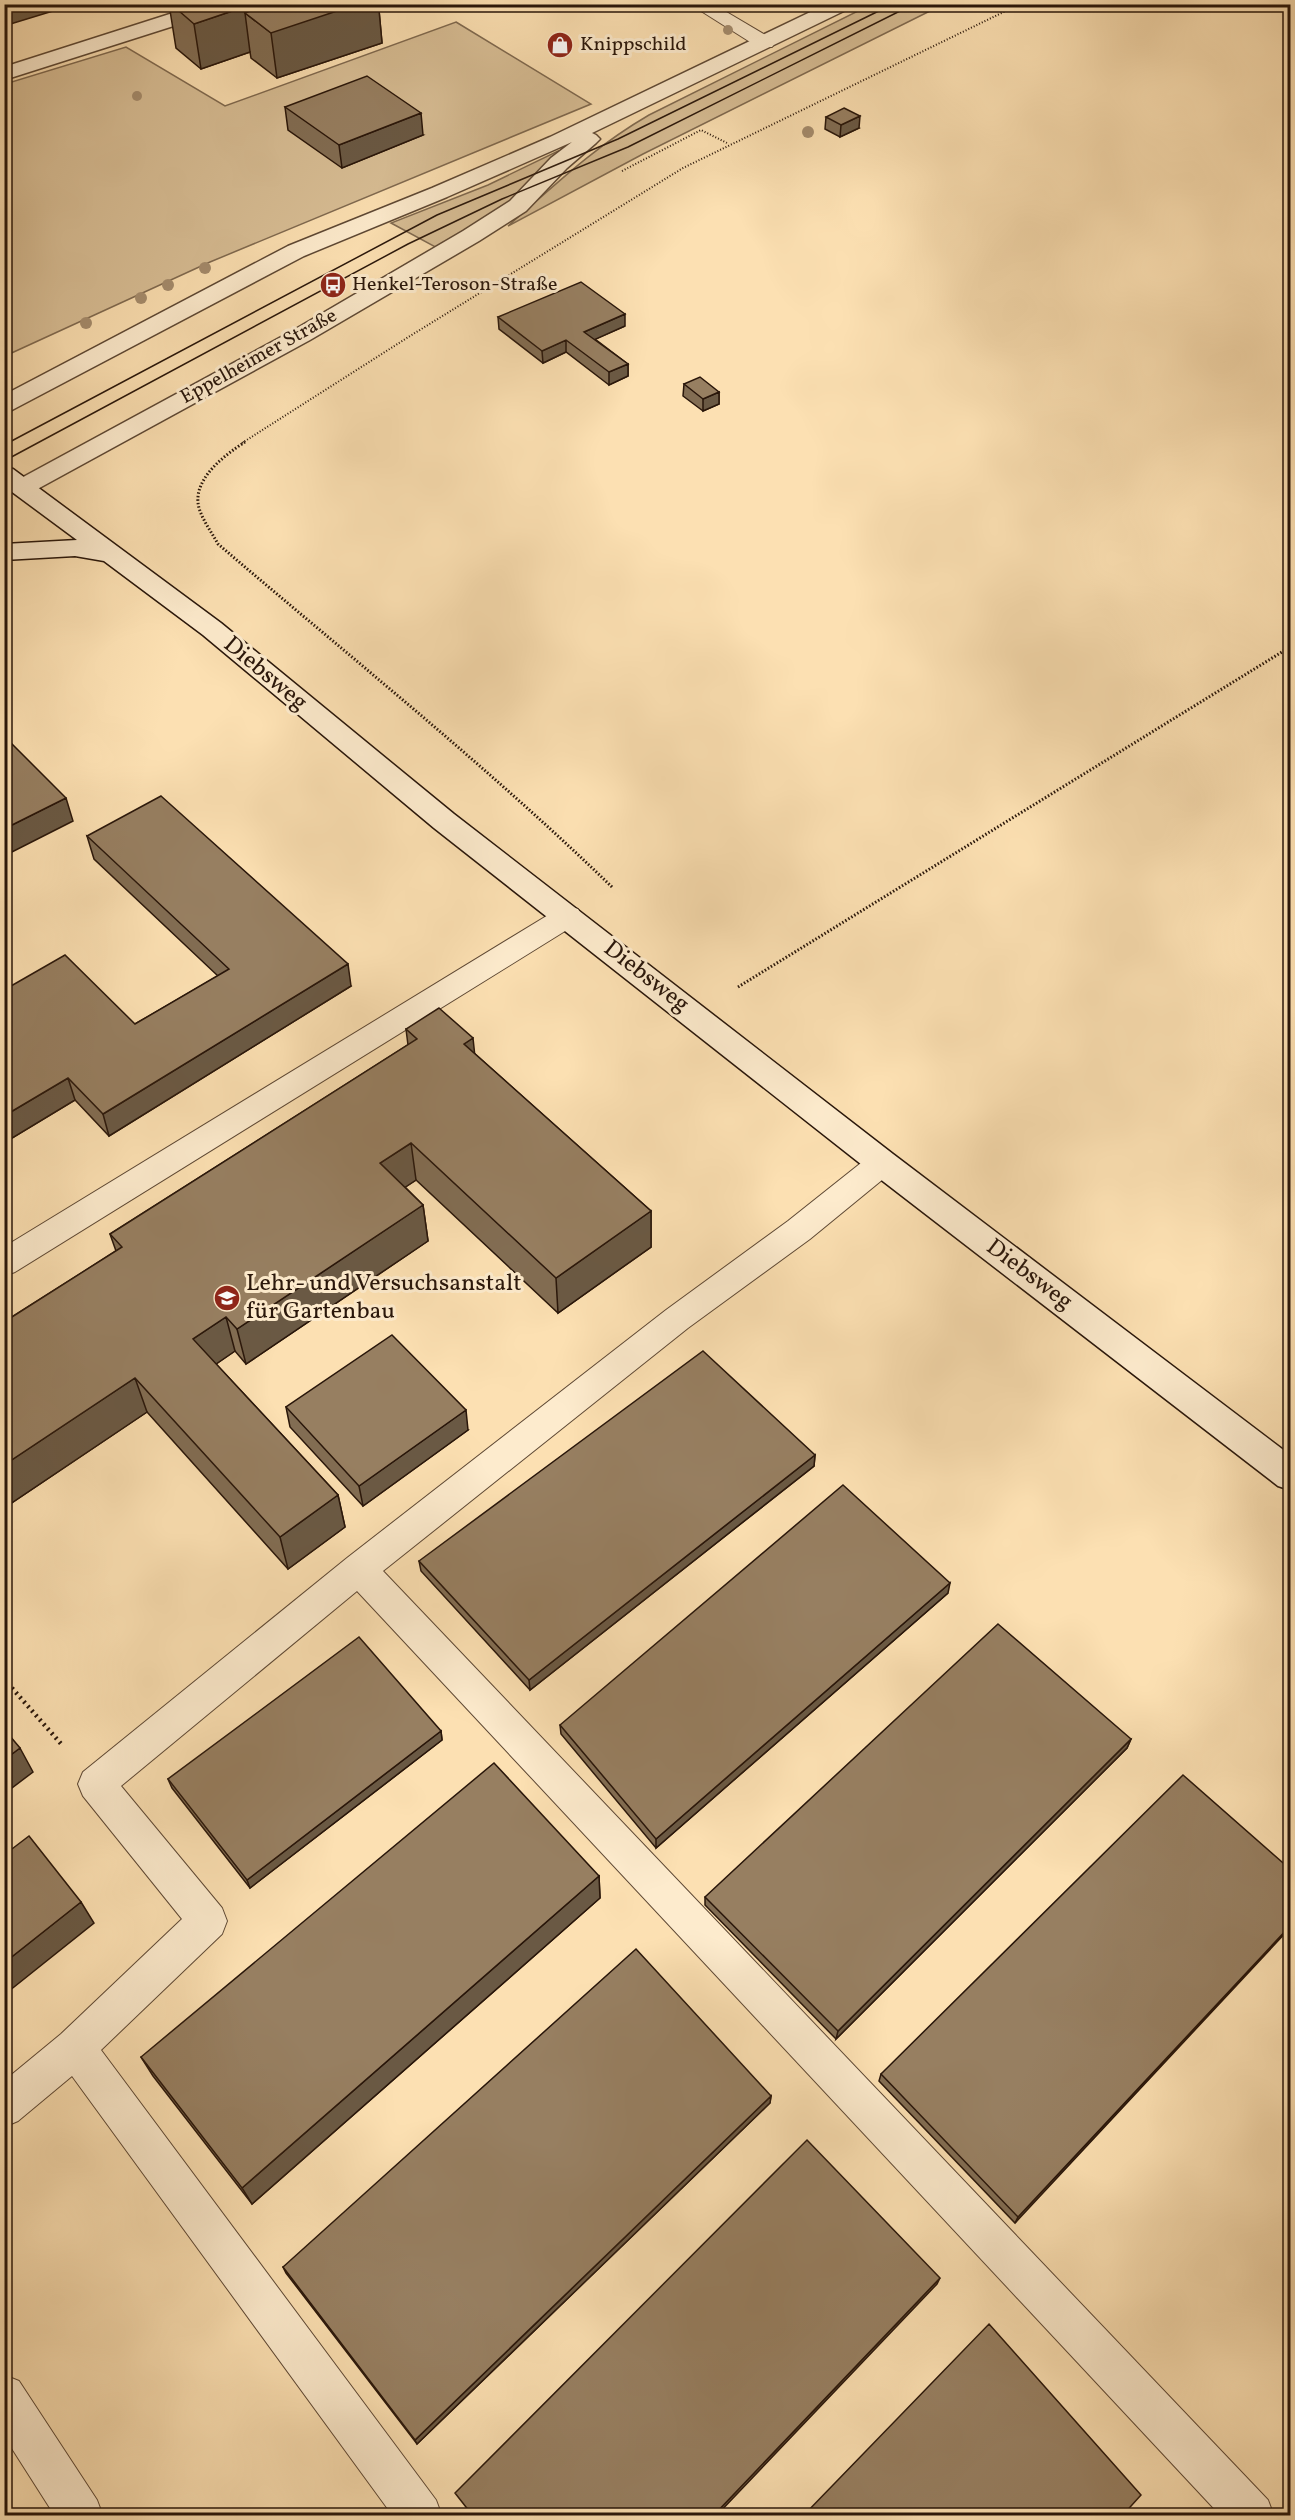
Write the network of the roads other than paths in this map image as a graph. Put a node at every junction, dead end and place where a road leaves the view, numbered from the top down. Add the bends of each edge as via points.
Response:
1 (223, 4) edge
2 (699, 4) edge
3 (843, 4) edge
4 (765, 43) junction
5 (4, 74) edge
6 (618, 115) junction
7 (4, 405) edge
8 (11, 486) edge
9 (4, 552) edge
10 (114, 554) junction
11 (568, 916) junction
12 (882, 1163) junction
13 (4, 1263) edge
14 (1290, 1475) edge
15 (359, 1569) junction
16 (75, 2048) junction
17 (4, 2107) edge
18 (4, 2396) edge
19 (81, 2516) edge
20 (420, 2516) edge
21 (1252, 2516) edge

1 - 5 street
2 - 4 lane
3 - 4 street, Eppelheimer Straße
4 - 6 street, Eppelheimer Straße
6 - 7 street, Eppelheimer Straße via 331,235
6 - 8 street, Eppelheimer Straße via 559,163 518,206 471,236 302,335
8 - 10 street, Diebsweg
9 - 10 street via 75,548
10 - 11 street, Diebsweg via 212,629 444,821
11 - 12 street, Diebsweg
11 - 13 lane
12 - 14 street, Diebsweg
12 - 15 lane
15 - 16 lane via 96,1784 208,1921
15 - 21 lane
16 - 17 lane
16 - 20 lane
18 - 19 lane

